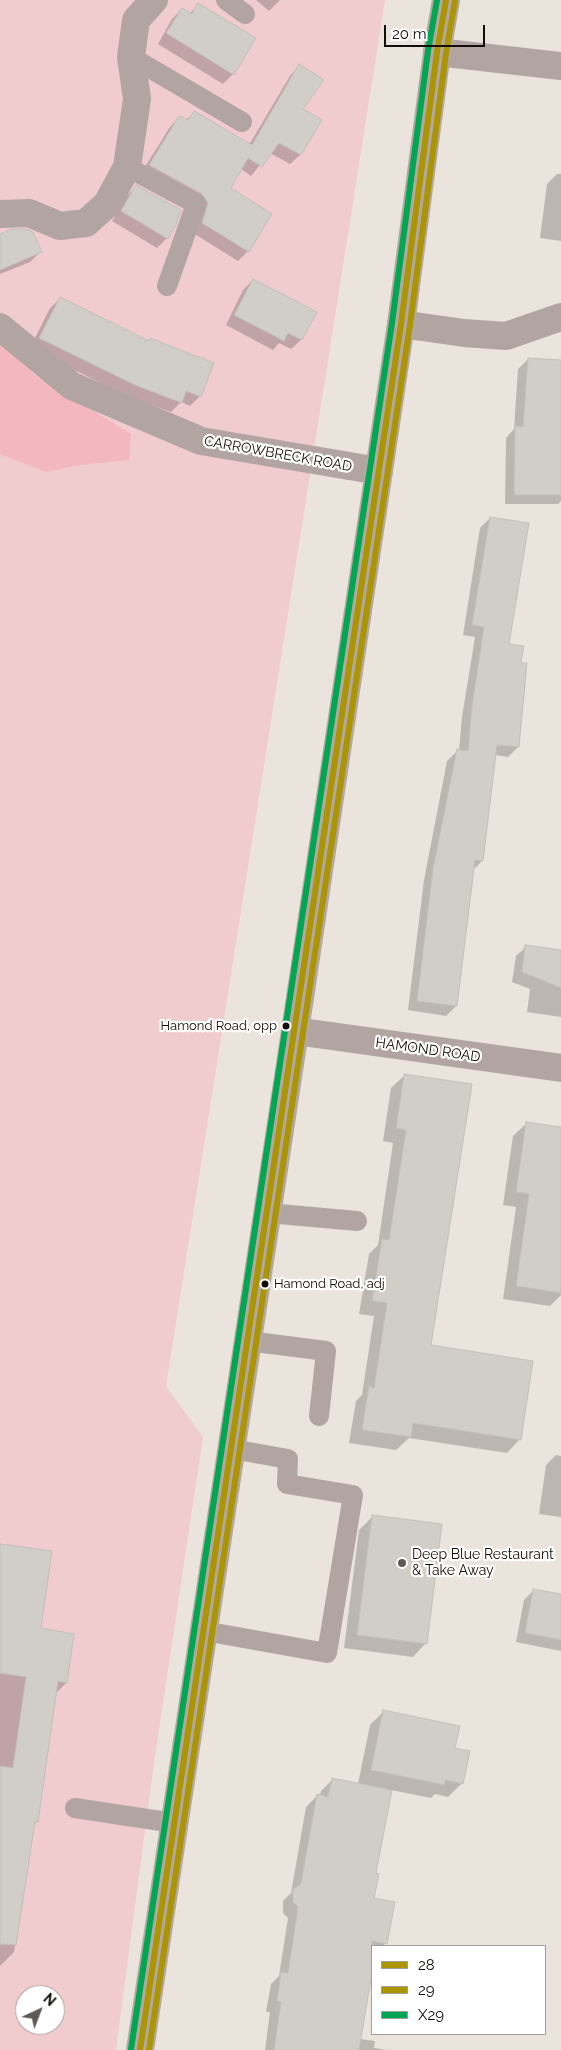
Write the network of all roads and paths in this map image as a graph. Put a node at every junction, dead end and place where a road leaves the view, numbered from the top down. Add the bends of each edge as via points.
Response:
1 (154, 0) edge
2 (226, 0) edge
3 (446, 0) edge
4 (245, 14) dead end
5 (437, 52) junction
6 (131, 57) junction
7 (561, 66) edge
8 (242, 122) dead end
9 (127, 167) junction
10 (0, 214) edge
11 (167, 286) dead end
12 (561, 317) edge
13 (401, 324) junction
14 (0, 327) edge
15 (379, 471) junction
16 (295, 1032) junction
17 (561, 1068) edge
18 (268, 1213) junction
19 (357, 1221) dead end
20 (248, 1341) junction
21 (319, 1416) dead end
22 (232, 1449) junction
23 (204, 1631) junction
24 (75, 1808) dead end
25 (174, 1823) junction
26 (140, 2050) edge

1 - 6 street via 136,20
2 - 4 lane
3 - 5 main road
5 - 7 street
5 - 13 main road
6 - 8 lane
6 - 9 street via 137,99
9 - 10 street via 107,204 86,222 60,226 29,213
9 - 11 lane via 196,204
12 - 13 street via 506,336
13 - 15 main road
14 - 15 street, CARROWBRECK ROAD via 72,386 201,441
15 - 16 main road
16 - 17 street, HAMOND ROAD
16 - 18 main road
18 - 19 lane
18 - 20 main road
20 - 21 lane via 326,1351
20 - 22 main road
22 - 23 main road
22 - 23 lane via 288,1458 287,1484 353,1494 327,1653
23 - 25 main road
24 - 25 lane
25 - 26 main road

